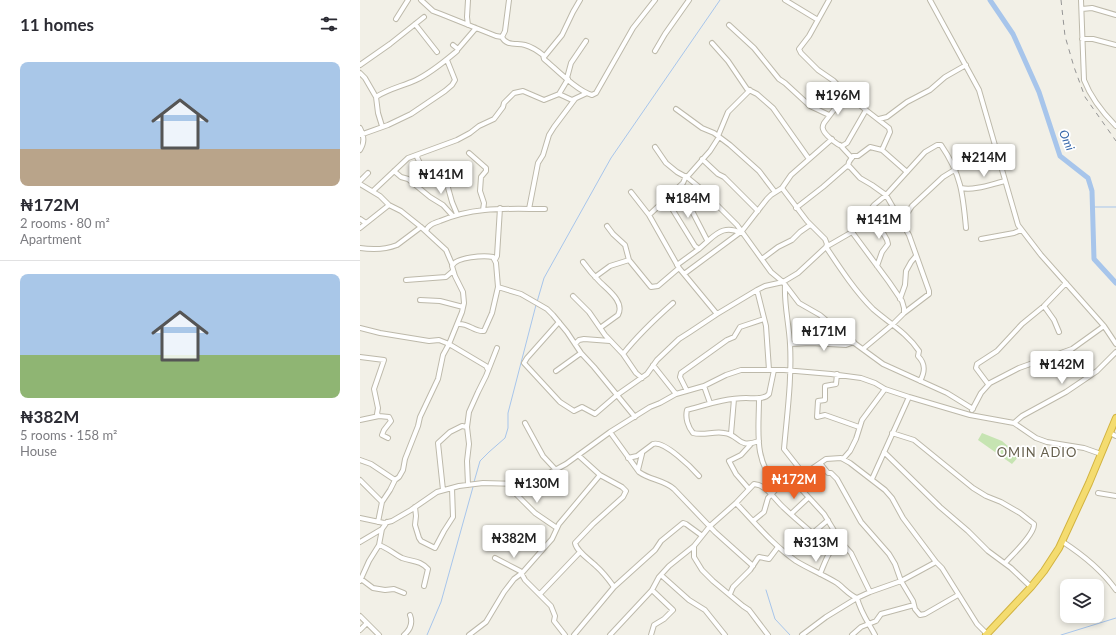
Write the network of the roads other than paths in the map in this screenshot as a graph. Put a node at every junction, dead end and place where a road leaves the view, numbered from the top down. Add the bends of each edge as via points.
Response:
1 (408, 0) edge
2 (421, 0) edge
3 (468, 0) edge
4 (509, 0) edge
5 (580, 0) edge
6 (655, 0) edge
7 (689, 0) edge
8 (785, 0) edge
9 (829, 0) edge
10 (930, 0) edge
11 (1081, 0) edge
12 (1082, 9) junction
13 (1116, 15) edge
14 (424, 17) dead end
15 (396, 19) dead end
16 (818, 20) junction
17 (415, 24) junction
18 (468, 25) junction
19 (729, 25) dead end
20 (476, 28) junction
21 (502, 37) junction
22 (1082, 38) junction
23 (586, 41) dead end
24 (712, 43) dead end
25 (453, 45) dead end
26 (1116, 45) edge
27 (457, 51) dead end
28 (655, 51) dead end
29 (437, 52) dead end
30 (544, 57) junction
31 (447, 60) junction
32 (360, 65) edge
33 (966, 65) junction
34 (360, 72) edge
35 (567, 79) junction
36 (750, 90) junction
37 (587, 93) junction
38 (558, 94) junction
39 (846, 94) junction
40 (376, 97) junction
41 (575, 99) junction
42 (676, 109) dead end
43 (866, 110) junction
44 (829, 115) junction
45 (879, 119) junction
46 (382, 126) junction
47 (1116, 126) edge
48 (360, 128) edge
49 (361, 134) edge
50 (718, 136) junction
51 (832, 139) junction
52 (840, 145) junction
53 (655, 147) dead end
54 (360, 150) edge
55 (882, 150) junction
56 (468, 153) dead end
57 (418, 155) junction
58 (852, 158) junction
59 (702, 159) junction
60 (809, 159) junction
61 (848, 166) junction
62 (956, 169) junction
63 (394, 171) junction
64 (907, 172) junction
65 (368, 173) dead end
66 (686, 176) junction
67 (1005, 181) junction
68 (360, 183) edge
69 (782, 188) junction
70 (961, 188) junction
71 (674, 190) junction
72 (373, 191) junction
73 (631, 192) dead end
74 (775, 192) junction
75 (886, 195) junction
76 (666, 199) junction
77 (389, 205) junction
78 (500, 208) junction
79 (796, 208) junction
80 (529, 209) junction
81 (545, 209) dead end
82 (483, 210) junction
83 (758, 211) junction
84 (869, 211) junction
85 (454, 215) junction
86 (649, 215) junction
87 (360, 219) edge
88 (900, 219) junction
89 (366, 223) junction
90 (810, 225) junction
91 (607, 226) dead end
92 (421, 227) junction
93 (360, 228) edge
94 (966, 228) dead end
95 (1021, 230) junction
96 (426, 231) junction
97 (741, 232) junction
98 (852, 232) junction
99 (981, 239) dead end
100 (708, 240) junction
101 (826, 247) junction
102 (360, 248) edge
103 (699, 249) junction
104 (916, 256) junction
105 (762, 259) junction
106 (495, 260) junction
107 (629, 260) junction
108 (583, 262) dead end
109 (452, 264) junction
110 (678, 266) junction
111 (877, 266) junction
112 (453, 271) junction
113 (684, 274) junction
114 (595, 277) junction
115 (406, 280) dead end
116 (1066, 283) junction
117 (784, 284) junction
118 (498, 287) junction
119 (757, 290) junction
120 (573, 296) dead end
121 (420, 300) dead end
122 (901, 300) junction
123 (673, 303) dead end
124 (913, 306) junction
125 (1044, 306) junction
126 (463, 307) junction
127 (904, 313) junction
128 (716, 314) junction
129 (764, 319) junction
130 (559, 322) junction
131 (458, 324) junction
132 (893, 324) junction
133 (1104, 326) junction
134 (360, 328) edge
135 (600, 328) junction
136 (1059, 332) dead end
137 (610, 342) junction
138 (854, 342) junction
139 (449, 344) junction
140 (575, 344) junction
141 (790, 344) junction
142 (1116, 344) edge
143 (497, 348) dead end
144 (863, 349) junction
145 (1116, 352) edge
146 (581, 353) junction
147 (623, 354) junction
148 (360, 357) edge
149 (653, 365) junction
150 (488, 368) junction
151 (771, 370) junction
152 (790, 370) junction
153 (556, 371) dead end
154 (837, 374) junction
155 (642, 378) junction
156 (920, 381) junction
157 (988, 384) junction
158 (704, 386) junction
159 (885, 389) junction
160 (687, 391) junction
161 (676, 394) junction
162 (617, 395) junction
163 (910, 397) junction
164 (759, 398) junction
165 (734, 399) junction
166 (710, 403) junction
167 (973, 408) junction
168 (970, 415) junction
169 (379, 416) junction
170 (635, 417) junction
171 (1116, 418) edge
172 (360, 420) edge
173 (525, 423) dead end
174 (1014, 423) junction
175 (467, 427) junction
176 (859, 427) junction
177 (610, 432) junction
178 (892, 433) junction
179 (731, 434) junction
180 (1113, 435) edge
181 (388, 438) dead end
182 (759, 441) junction
183 (751, 444) junction
184 (884, 452) junction
185 (642, 453) junction
186 (1101, 454) junction
187 (578, 455) junction
188 (628, 458) junction
189 (843, 459) junction
190 (360, 460) edge
191 (820, 462) junction
192 (556, 470) junction
193 (638, 470) junction
194 (803, 473) junction
195 (600, 475) junction
196 (699, 476) dead end
197 (791, 478) junction
198 (872, 479) junction
199 (360, 480) edge
200 (395, 480) junction
201 (512, 484) junction
202 (468, 485) junction
203 (777, 487) junction
204 (452, 488) junction
205 (749, 489) junction
206 (443, 490) junction
207 (771, 493) junction
208 (1098, 493) dead end
209 (1116, 496) edge
210 (808, 498) junction
211 (382, 502) junction
212 (736, 503) junction
213 (415, 507) junction
214 (791, 514) junction
215 (360, 518) edge
216 (828, 520) junction
217 (387, 521) junction
218 (753, 521) junction
219 (378, 522) junction
220 (710, 526) junction
221 (557, 528) junction
222 (382, 529) junction
223 (702, 535) junction
224 (360, 542) edge
225 (842, 542) junction
226 (1062, 542) junction
227 (379, 545) junction
228 (694, 546) junction
229 (778, 547) junction
230 (580, 552) junction
231 (495, 558) dead end
232 (936, 562) junction
233 (1005, 563) junction
234 (753, 566) junction
235 (522, 573) junction
236 (820, 574) junction
237 (661, 575) junction
238 (360, 580) edge
239 (901, 581) junction
240 (424, 586) dead end
241 (1031, 587) junction
242 (614, 588) junction
243 (652, 590) junction
244 (1116, 590) edge
245 (870, 592) junction
246 (404, 594) dead end
247 (540, 594) junction
248 (730, 594) junction
249 (958, 594) junction
250 (857, 598) junction
251 (914, 605) junction
252 (410, 615) dead end
253 (360, 616) edge
254 (366, 623) junction
255 (870, 624) junction
256 (360, 630) edge
257 (986, 634) edge
258 (379, 635) edge
259 (404, 635) edge
260 (469, 635) edge
261 (565, 635) edge
262 (574, 635) edge
263 (610, 635) edge
264 (651, 635) edge
265 (725, 635) edge
266 (768, 635) edge
267 (802, 635) edge
268 (852, 635) edge
269 (875, 635) edge

1 - 15 street
2 - 18 street via 433,10
3 - 18 street
4 - 21 street
5 - 30 street via 562,35
6 - 37 street via 633,28 596,93
7 - 28 street
8 - 16 street
9 - 16 street
10 - 33 street
11 - 12 street
12 - 13 street via 1092,8
12 - 22 street
14 - 17 street
16 - 39 street via 799,49 818,70 834,81
17 - 29 street
17 - 32 street
18 - 20 street
19 - 44 street via 754,48 779,79 815,109
20 - 21 street
20 - 25 street via 458,49
21 - 30 street via 508,43 527,45
22 - 26 street
22 - 47 street via 1084,80 1087,89
23 - 35 street via 571,63
24 - 36 street
27 - 31 street
30 - 35 street
31 - 40 street via 418,79
31 - 46 street via 455,80 452,85 411,114
33 - 45 street via 887,117
33 - 67 street via 979,90
34 - 40 street
35 - 37 street
35 - 38 street
36 - 50 street via 728,112
36 - 60 street via 773,108
37 - 41 street
38 - 41 street
38 - 57 street via 544,100 532,94 519,91 514,93 494,119 457,140
39 - 43 street
39 - 44 street
40 - 46 street
41 - 80 street via 549,136 538,163
42 - 50 street
43 - 45 street
43 - 52 street via 847,143
44 - 51 street via 822,128
45 - 55 street via 890,130
46 - 49 street
48 - 49 street
49 - 54 street via 364,143
50 - 59 street
50 - 74 street via 760,171
51 - 52 street
51 - 60 street
52 - 58 street
53 - 66 street via 666,163
55 - 58 street via 870,147
55 - 64 street
56 - 82 street via 486,168 480,177
57 - 63 street via 408,158
57 - 85 street via 418,161 425,171 435,176 442,184 446,182
58 - 61 street
59 - 66 street
59 - 83 street
60 - 69 street via 791,175
61 - 75 street via 860,178
61 - 79 street
62 - 64 street via 941,145 937,145 925,152
62 - 70 street
62 - 88 street via 943,177
63 - 72 street
63 - 85 street
64 - 75 street
65 - 68 street
66 - 71 street via 683,183
66 - 97 street via 711,198
67 - 70 street
67 - 95 street
68 - 72 street
69 - 74 street
69 - 79 street
70 - 94 street
71 - 76 street
71 - 100 street via 691,209
72 - 77 street
73 - 86 street
74 - 83 street
75 - 84 street
75 - 88 street
76 - 86 street
76 - 103 street
77 - 89 street
77 - 92 street
78 - 80 street
78 - 82 street
78 - 106 street
79 - 90 street
80 - 81 street
82 - 85 street
83 - 97 street
84 - 98 street
84 - 111 street via 881,227 888,244 878,258
85 - 96 street via 434,223
86 - 110 street
87 - 89 street
88 - 104 street
89 - 93 street
90 - 101 street via 825,238
90 - 105 street
91 - 107 street via 624,245
92 - 96 street
92 - 102 street via 397,246 379,250
95 - 99 street
95 - 116 street
96 - 109 street via 446,250
97 - 100 street via 723,229
97 - 105 street
97 - 113 street
98 - 101 street
98 - 111 street
100 - 103 street
101 - 117 street via 803,270
101 - 132 street via 873,308
103 - 110 street
104 - 122 street via 906,271
104 - 124 street via 929,294
105 - 117 street
106 - 109 street via 489,256 462,259
106 - 118 street
107 - 110 street via 654,288
107 - 114 street via 616,263
108 - 114 street
109 - 112 street
110 - 113 street
111 - 122 street
112 - 115 street via 446,277
112 - 126 street via 462,289
113 - 128 street
114 - 135 street via 613,294 620,309 614,318
116 - 125 street
116 - 133 street
117 - 119 street via 765,286
117 - 138 street via 799,303 820,314
117 - 141 street
118 - 130 street via 521,294 547,309
118 - 131 street via 492,313 484,331 465,323
119 - 128 street
119 - 129 street
120 - 135 street
121 - 126 street via 440,300
122 - 124 street
122 - 127 street
123 - 147 street via 642,331
124 - 127 street
125 - 136 street
125 - 157 street via 1022,324 997,351 977,364 976,368
126 - 131 street
127 - 132 street
128 - 149 street via 679,339
129 - 151 street
129 - 160 street via 740,327 734,337 681,373 680,377
130 - 140 street
130 - 162 street via 527,358 524,363 526,366 560,402 574,411 582,407 595,414
131 - 139 street
132 - 144 street
132 - 156 street via 919,351 918,356 924,368
133 - 142 street
133 - 157 street via 1072,349 1019,368
134 - 139 street via 429,342 439,340
135 - 137 street
137 - 140 street via 584,339
137 - 147 street
138 - 141 street via 846,345
138 - 144 street
139 - 150 street
139 - 200 street via 403,470
140 - 146 street
141 - 152 street
143 - 150 street
144 - 156 street via 883,364
145 - 174 street via 1097,371
146 - 153 street
146 - 162 street
147 - 155 street
148 - 169 street via 384,360 374,389
149 - 155 street
149 - 161 street
150 - 175 street via 472,405
151 - 152 street
151 - 158 street via 741,370
151 - 164 street via 769,395
152 - 154 street
152 - 194 street via 784,449
154 - 159 street via 861,378
154 - 176 street via 836,384 825,386 825,400 818,401 817,417 825,415
155 - 162 street
156 - 167 street
157 - 167 street
158 - 160 street
158 - 166 street
159 - 163 street
159 - 176 street via 865,414
160 - 161 street
161 - 170 street
162 - 170 street
163 - 168 street
163 - 178 street
164 - 165 street
164 - 182 street
165 - 166 street
165 - 179 street
166 - 179 street via 686,411 690,429 696,434
167 - 168 street
168 - 174 street
169 - 172 street
169 - 181 street via 390,417 391,421 382,435
170 - 177 street
171 - 180 highway
173 - 192 street via 543,456
174 - 186 street via 1036,438
175 - 202 street
175 - 206 street via 462,426 450,432 438,443
176 - 189 street via 854,444
177 - 187 street
177 - 188 street
178 - 184 street
178 - 233 street via 914,440 973,488 1020,513 1034,524 1031,533
179 - 183 street via 744,444
180 - 186 highway
182 - 183 street
182 - 203 street via 764,468
183 - 205 street via 741,455 729,461
184 - 198 street
184 - 233 street via 940,507 988,551
185 - 188 street
185 - 193 street
185 - 196 street via 653,444 660,444 676,454
186 - 226 highway
187 - 192 street
187 - 195 street
188 - 193 street
189 - 191 street via 830,458
189 - 198 street
190 - 200 street
191 - 194 street
191 - 239 street via 828,473 837,479 861,522 896,564
192 - 201 street via 533,482
193 - 220 street via 644,476 668,484
194 - 197 street
195 - 221 street
195 - 230 street via 622,487 626,493 575,543
197 - 203 street
197 - 210 street
198 - 232 street via 892,498 903,518
199 - 211 street
200 - 211 street
201 - 202 street
201 - 221 street via 515,493 535,513
202 - 204 street
203 - 207 street
204 - 206 street
204 - 213 street via 454,517 435,548 420,538 415,525
205 - 207 street via 756,484
205 - 212 street
206 - 213 street
207 - 214 street
207 - 218 street via 765,510
208 - 209 street
210 - 214 street
210 - 216 street
211 - 219 street
212 - 218 street
212 - 220 street
213 - 217 street via 396,519
214 - 216 street via 812,532
215 - 219 street
216 - 225 street
217 - 219 street
217 - 222 street
218 - 229 street
220 - 223 street
220 - 234 street
221 - 235 street via 552,539
222 - 224 street
222 - 227 street
223 - 228 street
223 - 242 street via 683,523
225 - 236 street via 834,546
225 - 245 street via 851,553
226 - 241 highway
226 - 244 street via 1089,560
227 - 238 street
227 - 240 street via 401,557 423,563 428,569
228 - 237 street via 668,566
228 - 248 street via 693,554 698,564 710,578
229 - 234 street via 769,559 760,557
229 - 236 street
230 - 242 street via 597,567
230 - 247 street
231 - 235 street
232 - 239 street
232 - 249 street
233 - 241 street
234 - 248 street
235 - 247 street
235 - 260 street via 504,592 486,622
236 - 250 street
237 - 243 street
237 - 265 street via 689,600 705,610
238 - 246 street via 373,588 394,589
239 - 245 street
239 - 251 street
241 - 257 highway
242 - 262 street
243 - 263 street
243 - 264 street via 673,610 654,625
245 - 250 street
247 - 261 street via 554,612 554,621
248 - 266 street via 749,610
249 - 251 street via 922,615
249 - 257 street
250 - 255 street via 866,622
250 - 267 street
251 - 255 street via 881,614
252 - 259 street via 412,621 409,631
253 - 254 street
254 - 256 street
254 - 258 street
255 - 268 street
255 - 269 street

